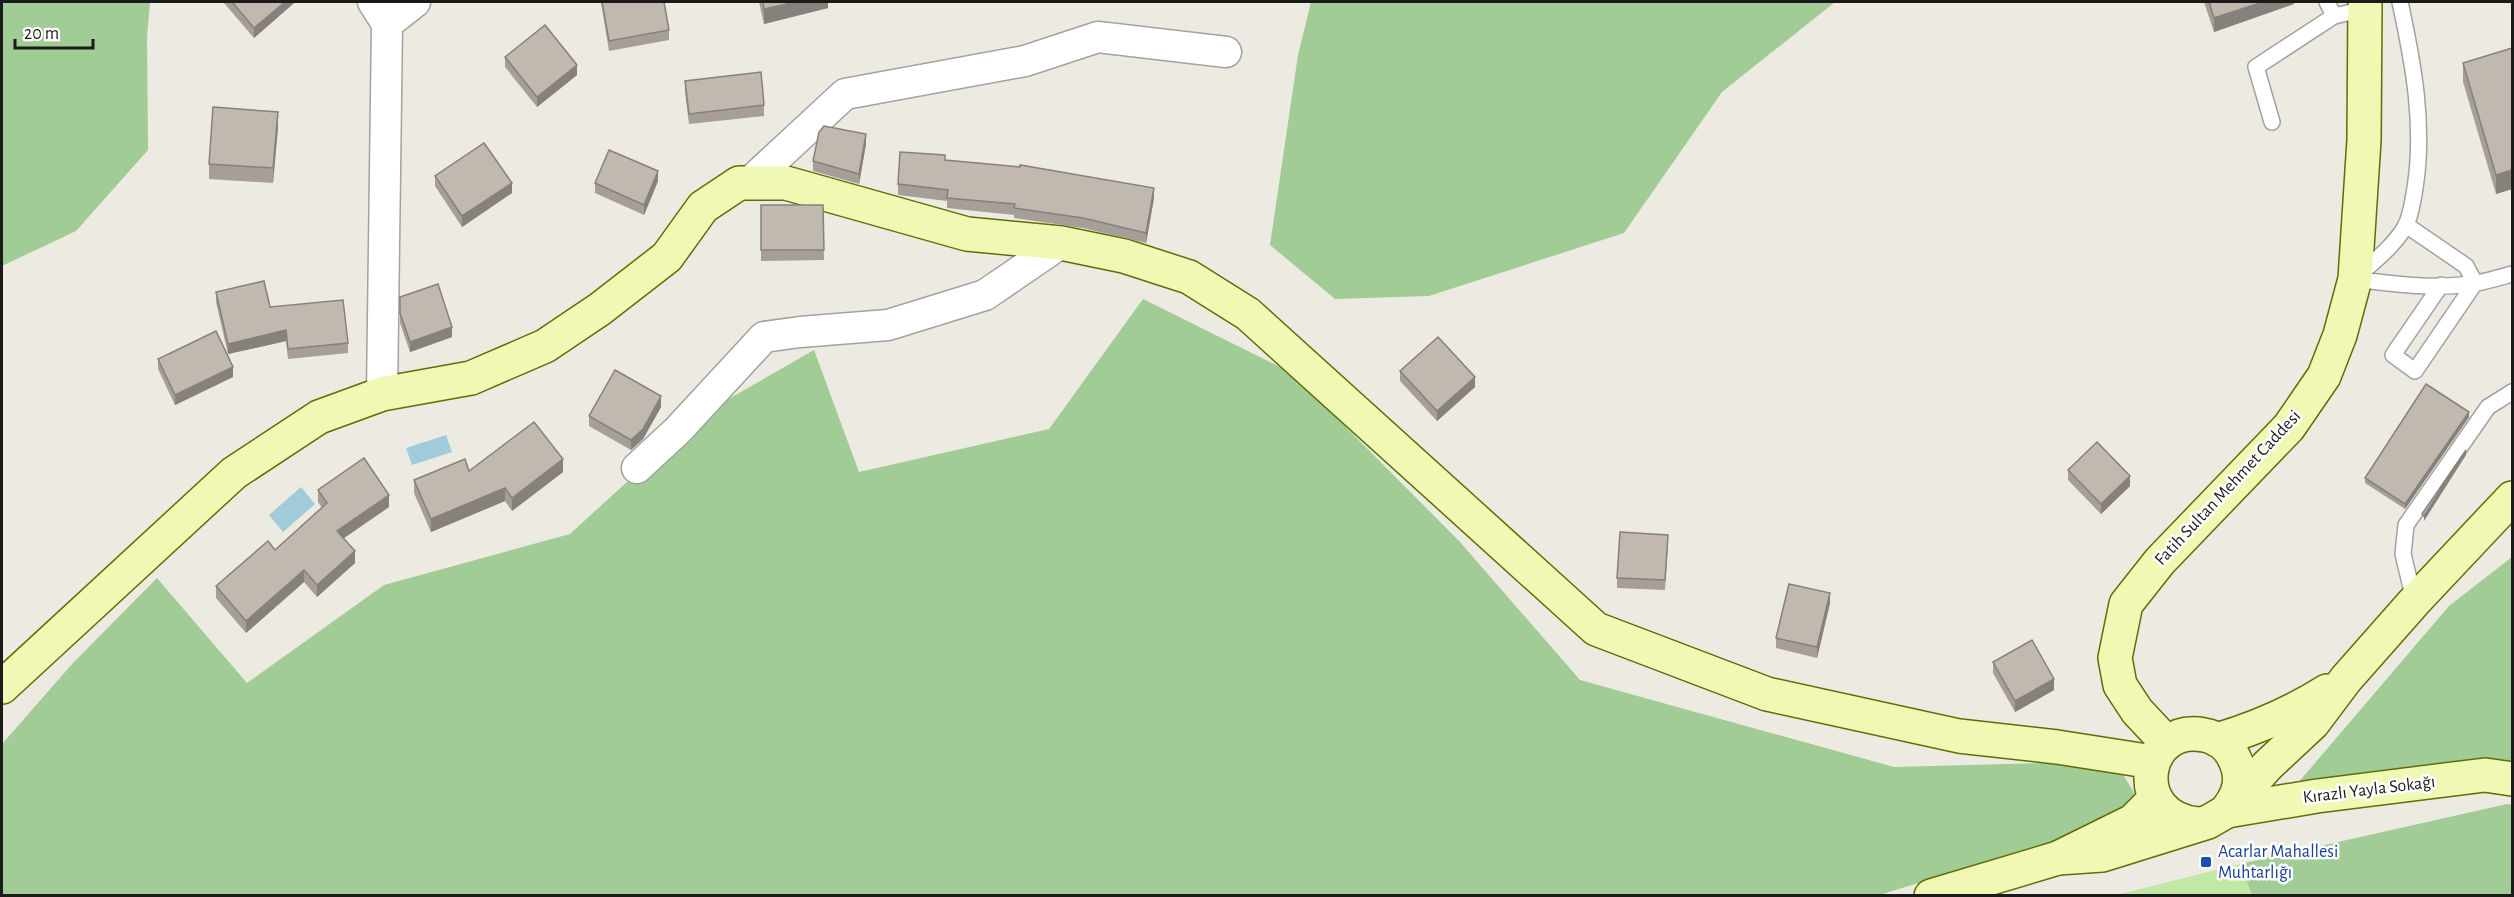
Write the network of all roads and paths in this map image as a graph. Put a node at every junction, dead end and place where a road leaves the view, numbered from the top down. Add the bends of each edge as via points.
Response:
1 (415, 2) edge
2 (2327, 2) edge
3 (2400, 2) edge
4 (2354, 9) edge
5 (380, 13) edge
6 (1226, 52) dead end
7 (2272, 122) dead end
8 (749, 183) junction
9 (2406, 225) junction
10 (1061, 243) junction
11 (2512, 274) edge
12 (2355, 279) junction
13 (2475, 283) junction
14 (2441, 285) junction
15 (2512, 392) edge
16 (382, 394) junction
17 (637, 468) dead end
18 (2512, 498) edge
19 (2414, 602) junction
20 (2346, 679) junction
21 (2, 687) edge
22 (2217, 740) junction
23 (2160, 753) junction
24 (2512, 779) edge
25 (2155, 800) junction
26 (2227, 811) junction
27 (2197, 824) junction
28 (2058, 858) junction
29 (1931, 896) edge

1 - 5 street
2 - 4 lane
3 - 9 lane via 2413,60 2419,163
4 - 7 lane via 2256,67
4 - 12 street, Fatih Sultan Mehmet Caddesi via 2364,140
5 - 16 street
6 - 8 street via 1098,37 1025,61 845,94
8 - 10 street via 786,183 967,234
8 - 16 street via 739,183 703,207 667,257 545,346 471,378
9 - 12 lane
9 - 13 lane via 2466,266
10 - 17 street via 985,295 888,325 764,338
10 - 23 street via 1124,256 1189,277 1248,314 1596,629 1767,694 1959,736
11 - 13 lane
12 - 14 lane
12 - 23 street, Fatih Sultan Mehmet Caddesi via 2324,376 2289,427 2160,561 2127,603 2115,658 2120,685
13 - 14 lane
13 - 14 lane via 2415,370 2393,355
15 - 19 lane via 2488,407 2406,525 2403,554
16 - 21 street via 319,417 234,473
18 - 19 street
19 - 20 street
20 - 22 street via 2296,711
20 - 26 street via 2313,723
22 - 23 street via 2208,735 2187,734
22 - 26 street via 2234,756 2239,767 2238,791
23 - 25 street via 2150,774
24 - 26 street, Kırazlı Yayla Sokağı via 2485,775
25 - 27 street via 2172,818
25 - 28 street via 2133,820
26 - 27 street
27 - 28 street via 2102,855
28 - 29 street

